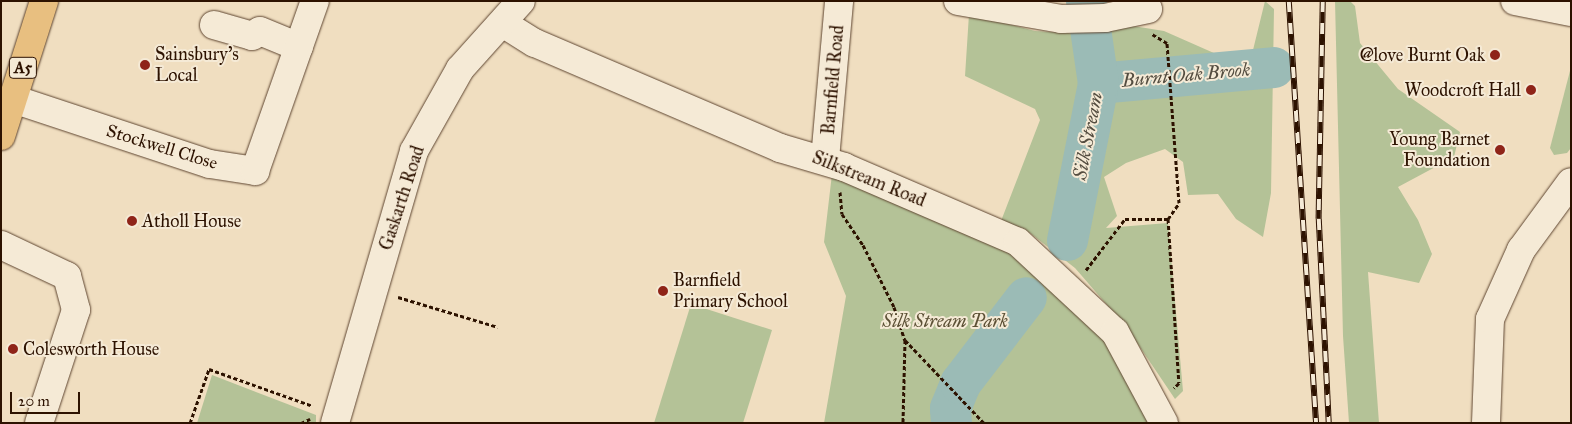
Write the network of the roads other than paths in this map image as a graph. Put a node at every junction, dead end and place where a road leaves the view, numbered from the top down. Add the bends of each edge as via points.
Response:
1 (44, 1) edge
2 (315, 1) edge
3 (521, 1) edge
4 (840, 1) edge
5 (958, 1) edge
6 (1515, 1) edge
7 (1148, 8) dead end
8 (1571, 12) edge
9 (504, 24) junction
10 (214, 25) dead end
11 (299, 47) junction
12 (13, 99) junction
13 (1, 136) edge
14 (825, 160) junction
15 (1571, 182) edge
16 (1, 245) edge
17 (1160, 415) edge
18 (336, 419) edge
19 (39, 423) edge
20 (1486, 423) edge

1 - 12 main road, A5
2 - 11 street, Stockwell Close
3 - 9 street, Gaskarth Road
4 - 14 street, Barnfield Road
5 - 7 street via 1061,19 1121,14
6 - 8 street
9 - 14 street, Silkstream Road via 535,43 780,148
9 - 18 street, Gaskarth Road via 460,69 414,151
10 - 11 street via 252,36 260,31
11 - 12 street, Stockwell Close via 255,171 210,164
12 - 13 main road, A5
14 - 17 street, Silkstream Road via 1018,242 1116,332
15 - 20 street via 1521,250 1490,319
16 - 19 street via 67,276 76,310

